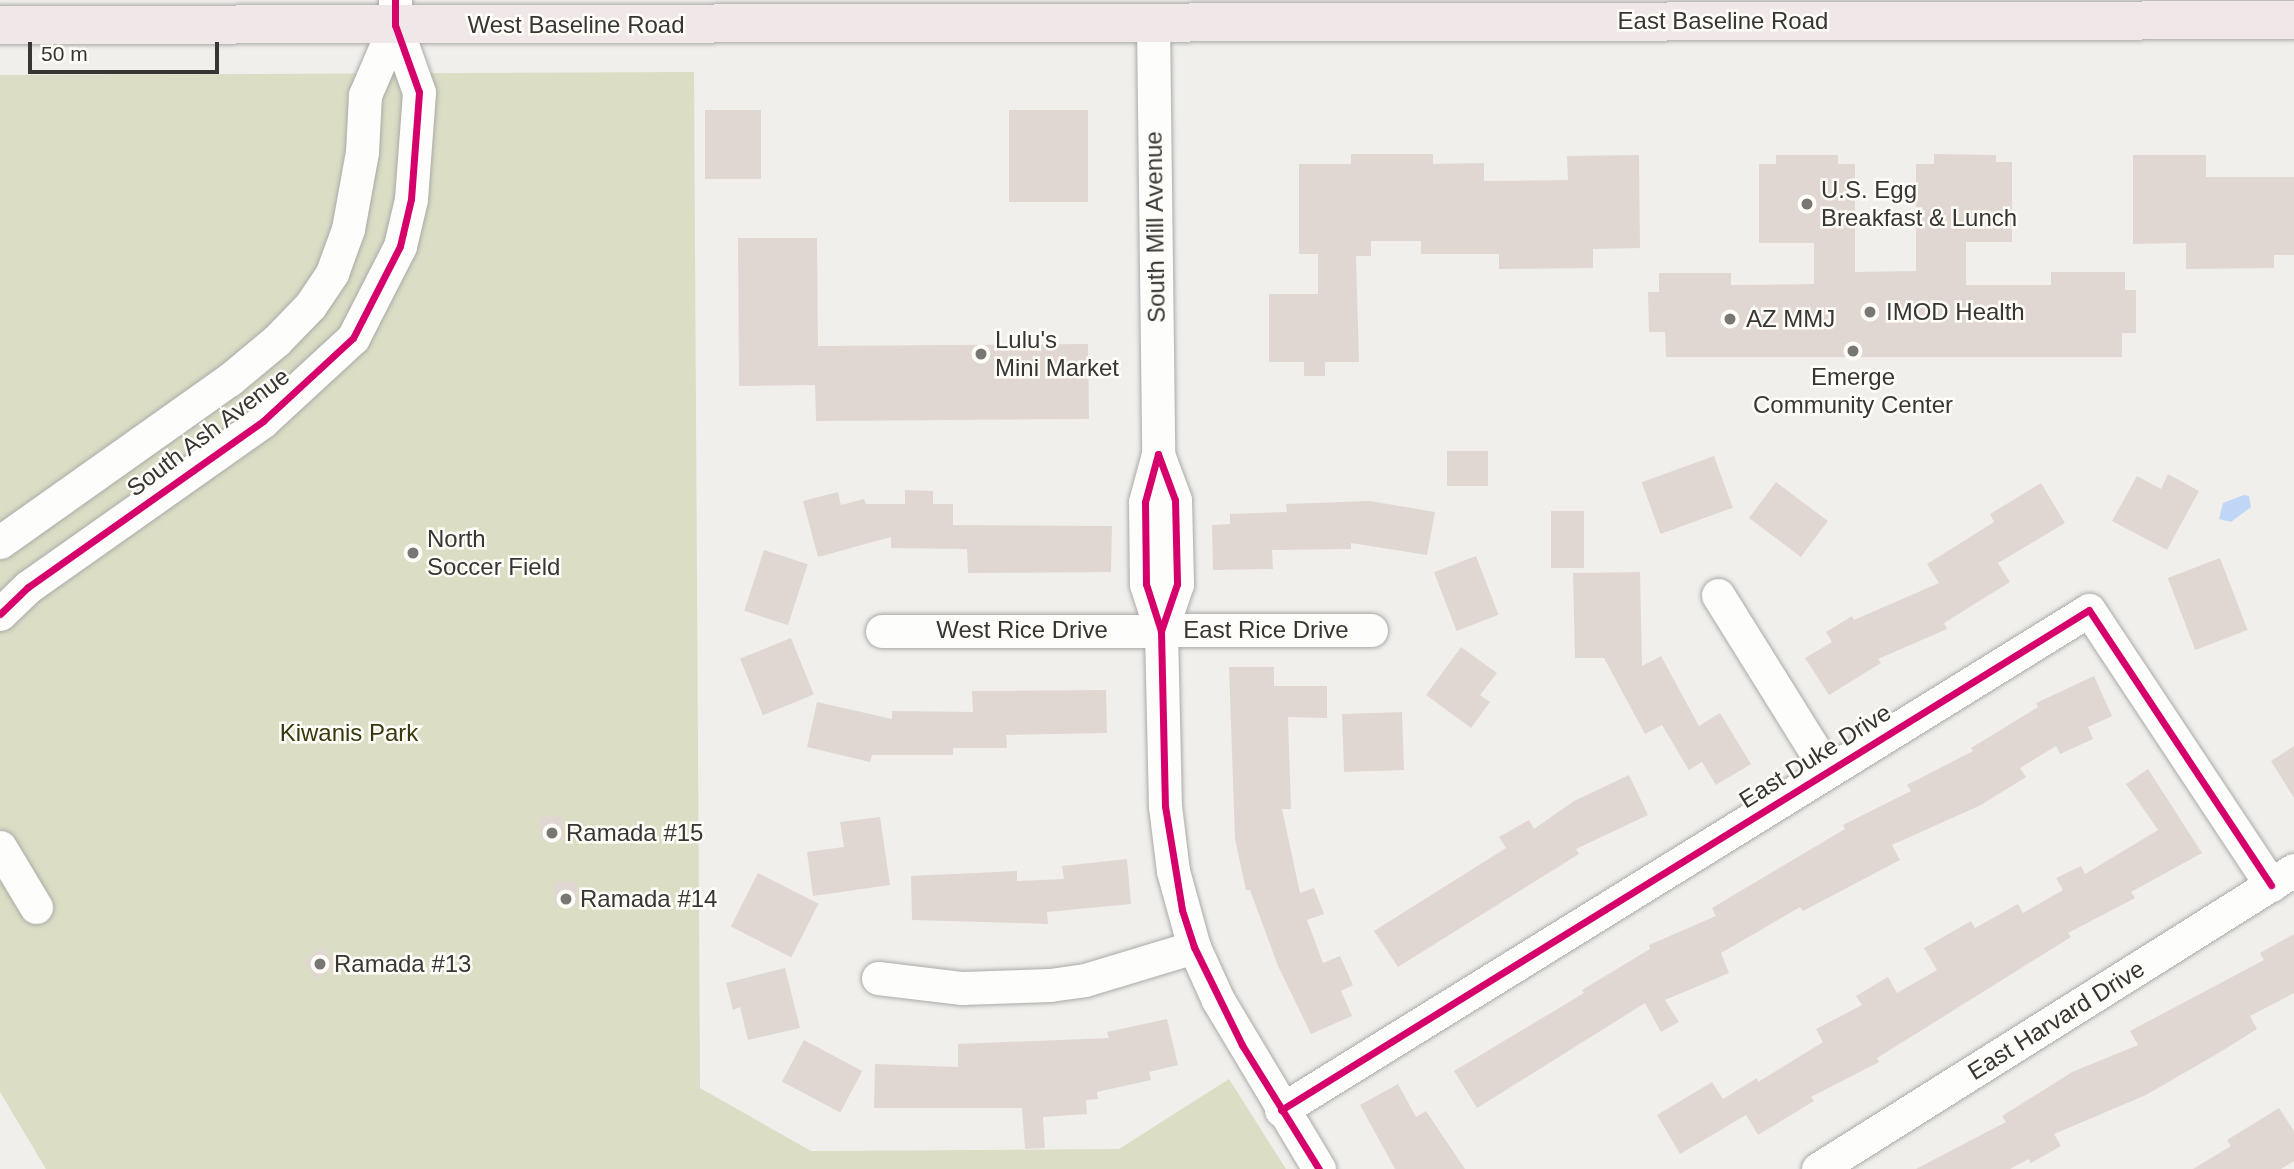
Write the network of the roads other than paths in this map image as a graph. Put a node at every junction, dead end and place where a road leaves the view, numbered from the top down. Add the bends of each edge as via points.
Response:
1 (395, 12) edge
2 (1153, 12) edge
3 (2294, 20) edge
4 (0, 25) edge
5 (0, 542) edge
6 (1718, 595) dead end
7 (0, 614) edge
8 (1371, 630) dead end
9 (882, 631) dead end
10 (1161, 631) junction
11 (1828, 770) junction
12 (0, 847) edge
13 (2283, 877) edge
14 (36, 907) dead end
15 (1194, 947) junction
16 (878, 978) dead end
17 (1282, 1111) junction
18 (1319, 1169) edge
19 (1818, 1169) edge

1 - 2 main road, West Baseline Road
1 - 4 main road, West Baseline Road
1 - 5 street, South Ash Avenue via 365,95 362,152 348,229 332,273 310,306 229,380
1 - 7 street, South Ash Avenue via 419,92 411,199 400,246 353,338 263,421 28,587
2 - 3 main road, East Baseline Road
2 - 10 street, South Mill Avenue via 1158,454 1145,502 1147,592
6 - 11 street, East Duke Drive
8 - 10 street, East Rice Drive
9 - 10 street, West Rice Drive
10 - 15 street, South Mill Avenue via 1164,806 1173,872
11 - 13 street, East Duke Drive via 2089,610
11 - 17 street, East Duke Drive
12 - 14 street
13 - 19 street, East Harvard Drive
15 - 16 street via 1085,980 1050,985 962,988
15 - 17 street, South Mill Avenue via 1242,1045
17 - 18 street, South Mill Avenue

